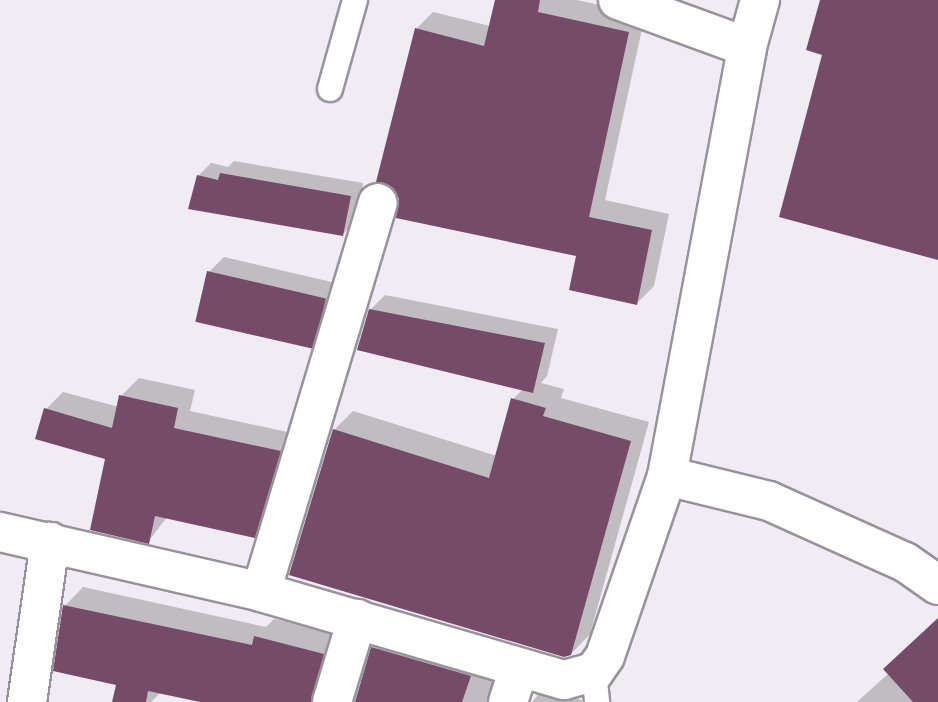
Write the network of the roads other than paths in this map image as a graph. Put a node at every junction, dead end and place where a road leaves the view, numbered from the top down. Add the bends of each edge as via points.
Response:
1 (355, 0) edge
2 (618, 0) edge
3 (760, 0) edge
4 (747, 47) junction
5 (330, 89) dead end
6 (378, 203) dead end
7 (667, 476) junction
8 (0, 532) edge
9 (50, 542) junction
10 (938, 585) edge
11 (261, 592) junction
12 (357, 619) junction
13 (514, 685) edge
14 (596, 687) edge
15 (27, 702) edge
16 (332, 702) edge

1 - 5 lane
2 - 4 street
3 - 4 street
4 - 7 street
6 - 11 street
7 - 10 street via 769,501 905,562
7 - 14 street
8 - 9 street
9 - 11 street
9 - 15 street
11 - 12 street
12 - 13 street
12 - 16 street
13 - 14 street via 564,680

